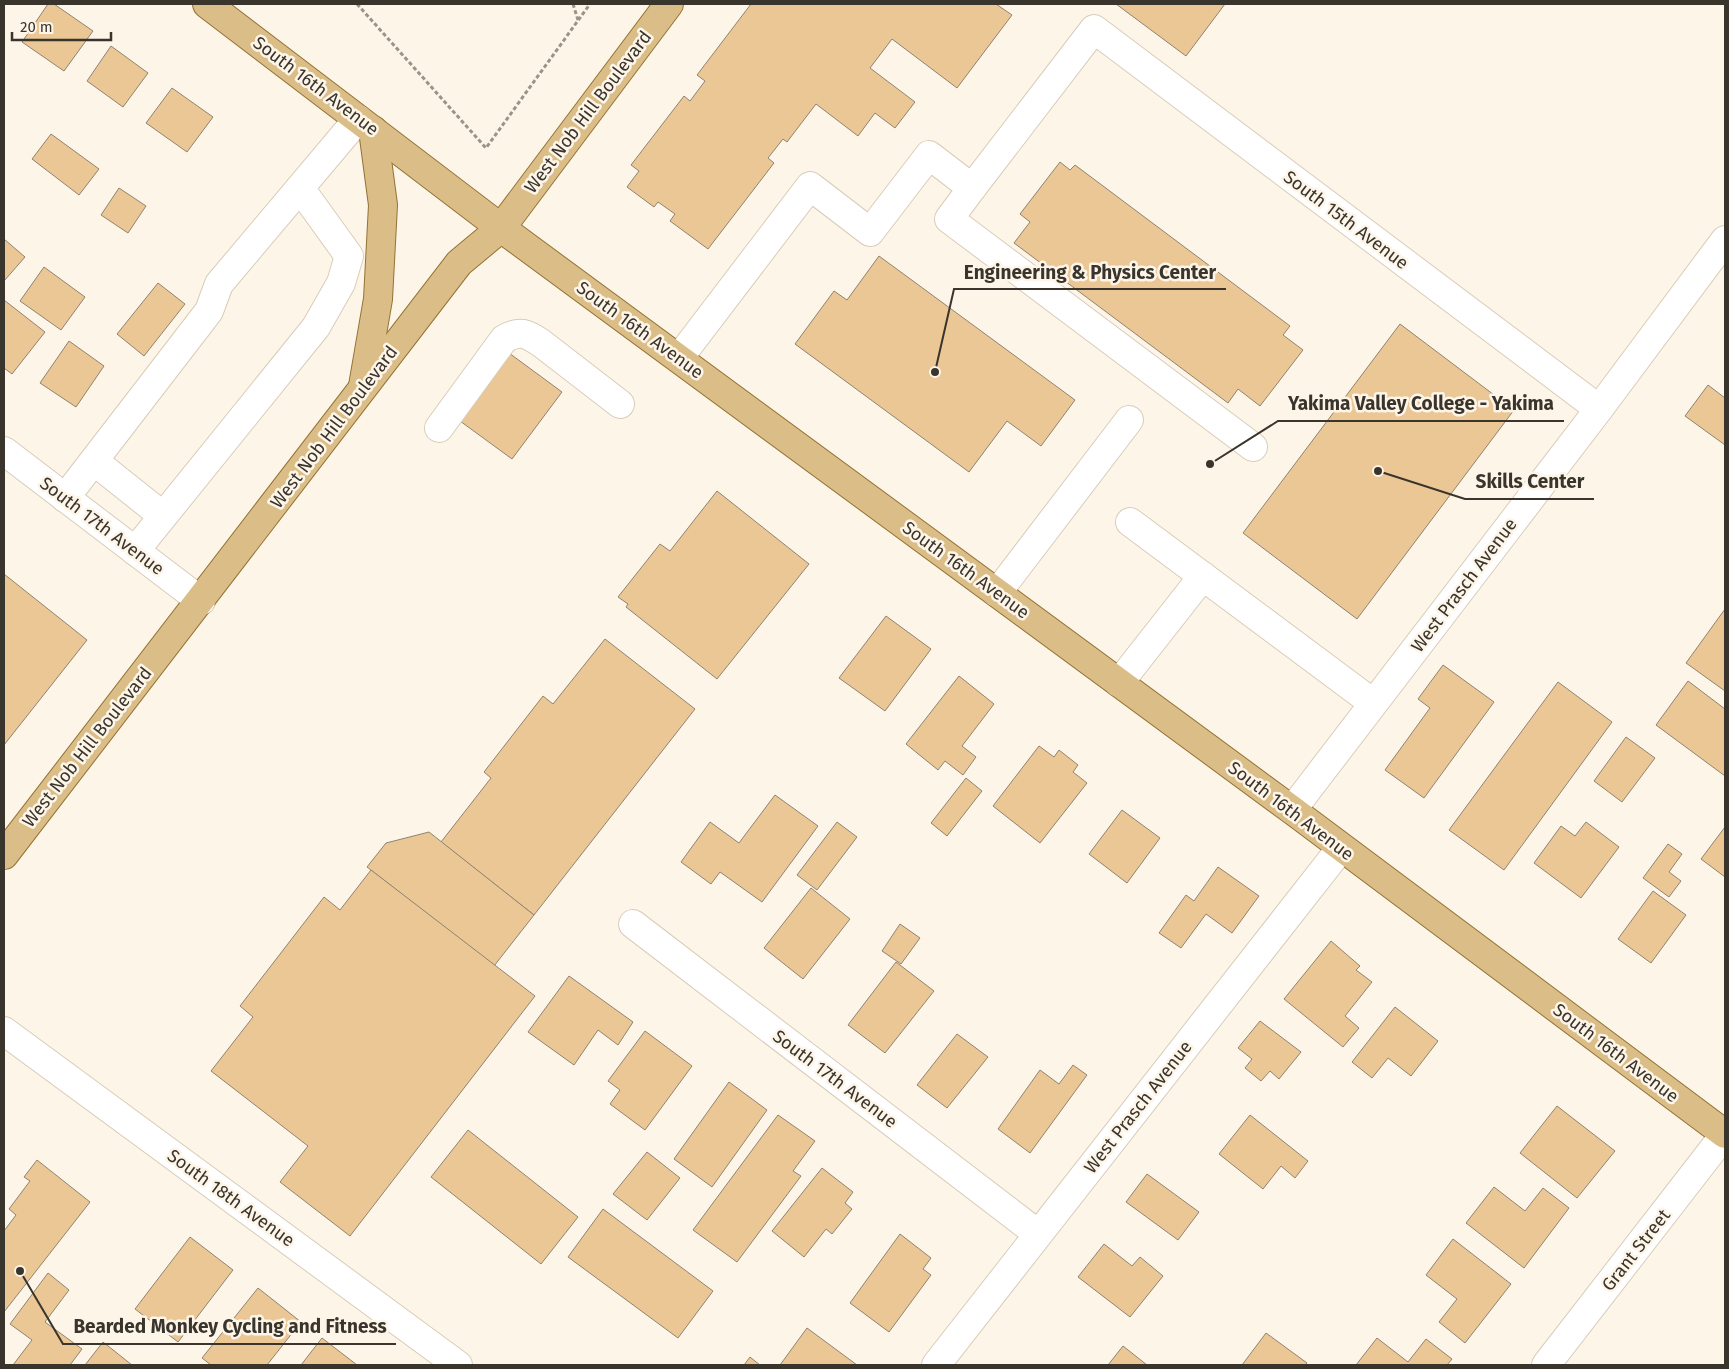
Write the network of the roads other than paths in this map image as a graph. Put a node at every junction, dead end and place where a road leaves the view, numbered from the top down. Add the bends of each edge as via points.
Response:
1 (207, 4) edge
2 (670, 4) edge
3 (366, 124) junction
4 (300, 188) junction
5 (972, 188) junction
6 (501, 228) junction
7 (1725, 240) edge
8 (678, 358) junction
9 (367, 384) junction
10 (620, 404) dead end
11 (1599, 409) junction
12 (1129, 420) dead end
13 (438, 428) dead end
14 (1253, 448) dead end
15 (4, 451) edge
16 (94, 461) junction
17 (65, 498) junction
18 (163, 516) junction
19 (1130, 522) dead end
20 (135, 551) junction
21 (1203, 576) junction
22 (997, 593) junction
23 (200, 601) junction
24 (1119, 683) junction
25 (1373, 703) junction
26 (1292, 810) junction
27 (1341, 848) junction
28 (4, 855) edge
29 (633, 924) dead end
30 (4, 1030) edge
31 (1725, 1134) edge
32 (1038, 1234) junction
33 (458, 1365) edge
34 (936, 1365) edge
35 (1546, 1365) edge

1 - 3 main road, South 16th Avenue
2 - 6 main road, West Nob Hill Boulevard
3 - 4 street
3 - 6 main road, South 16th Avenue
3 - 9 main road via 383,205 378,299
4 - 16 street via 219,284 208,311
4 - 18 street via 349,256 341,284 316,327
5 - 8 street via 929,155 870,232 810,186
5 - 11 street, South 15th Avenue via 1094,29
5 - 14 street via 949,219
6 - 8 main road, South 16th Avenue
6 - 9 main road, West Nob Hill Boulevard via 459,263
7 - 11 street, West Prasch Avenue
8 - 22 main road, South 16th Avenue
9 - 23 main road, West Nob Hill Boulevard
10 - 13 street via 541,343 529,335 516,333 504,339
11 - 25 street, West Prasch Avenue
12 - 22 street
15 - 17 street, South 17th Avenue
16 - 17 street
16 - 18 street
17 - 20 street, South 17th Avenue
18 - 20 street
19 - 21 street
20 - 23 street, South 17th Avenue
21 - 24 street
21 - 25 street
22 - 24 main road, South 16th Avenue
23 - 28 main road, West Nob Hill Boulevard
24 - 26 main road, South 16th Avenue
25 - 26 street, West Prasch Avenue
26 - 27 main road, South 16th Avenue
27 - 31 main road, South 16th Avenue
27 - 32 street, West Prasch Avenue
29 - 32 street, South 17th Avenue
30 - 33 street, South 18th Avenue
31 - 35 street, Grant Street
32 - 34 street, West Prasch Avenue

